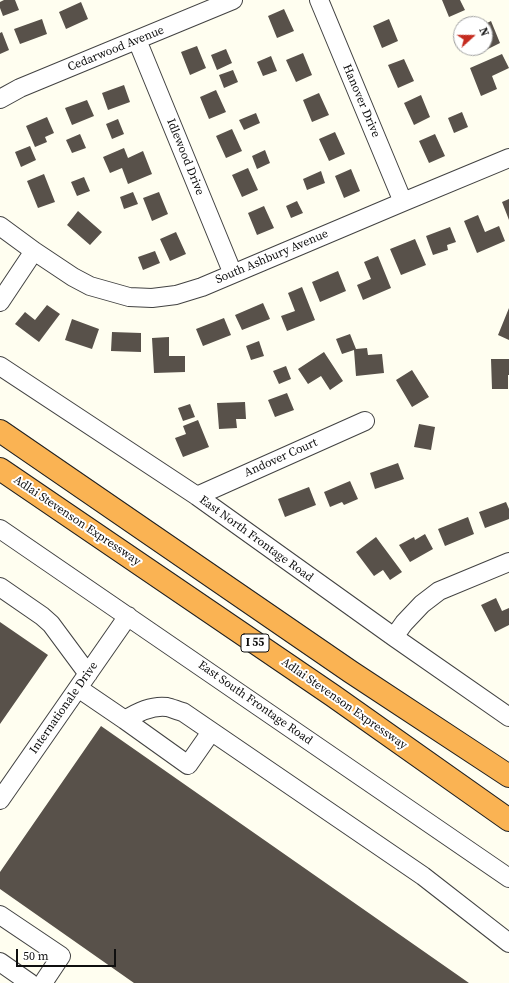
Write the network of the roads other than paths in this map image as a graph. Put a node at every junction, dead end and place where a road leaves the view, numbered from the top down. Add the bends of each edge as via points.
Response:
1 (233, 0) edge
2 (319, 0) edge
3 (137, 40) junction
4 (0, 99) edge
5 (509, 158) edge
6 (403, 202) junction
7 (0, 226) edge
8 (34, 251) junction
9 (233, 274) junction
10 (0, 302) edge
11 (0, 366) edge
12 (365, 420) dead end
13 (0, 431) edge
14 (0, 469) edge
15 (197, 496) junction
16 (0, 529) edge
17 (509, 562) edge
18 (0, 587) edge
19 (128, 616) junction
20 (394, 637) junction
21 (83, 681) junction
22 (509, 717) edge
23 (125, 720) junction
24 (211, 732) junction
25 (509, 776) edge
26 (0, 800) edge
27 (509, 820) edge
28 (509, 878) edge
29 (0, 915) edge
30 (509, 943) edge
31 (0, 962) edge
32 (30, 983) edge
33 (43, 983) edge

1 - 3 street, Cedarwood Avenue
2 - 6 street, Hanover Drive
3 - 4 street, Cedarwood Avenue via 20,88
3 - 9 street, Idlewood Drive
5 - 6 street, South Ashbury Avenue
6 - 9 street, South Ashbury Avenue
7 - 8 street
8 - 9 street, South Ashbury Avenue via 90,286 129,297 176,295
8 - 10 street
11 - 15 street, East North Frontage Road
12 - 15 street, Andover Court
13 - 25 highway, I 55 via 351,672
14 - 27 highway, Adlai Stevenson Expressway / I 55 via 332,695
15 - 20 street, East North Frontage Road
16 - 19 street, East South Frontage Road
17 - 20 street via 439,591 422,604
18 - 21 street via 51,624
19 - 21 street, Internationale Drive
19 - 28 street, East South Frontage Road
20 - 22 street, East North Frontage Road
21 - 23 street
21 - 26 street, Internationale Drive
23 - 24 street via 138,712 167,707 183,712
23 - 24 street via 188,765
24 - 30 street via 423,876
29 - 33 street via 61,956
31 - 32 street

